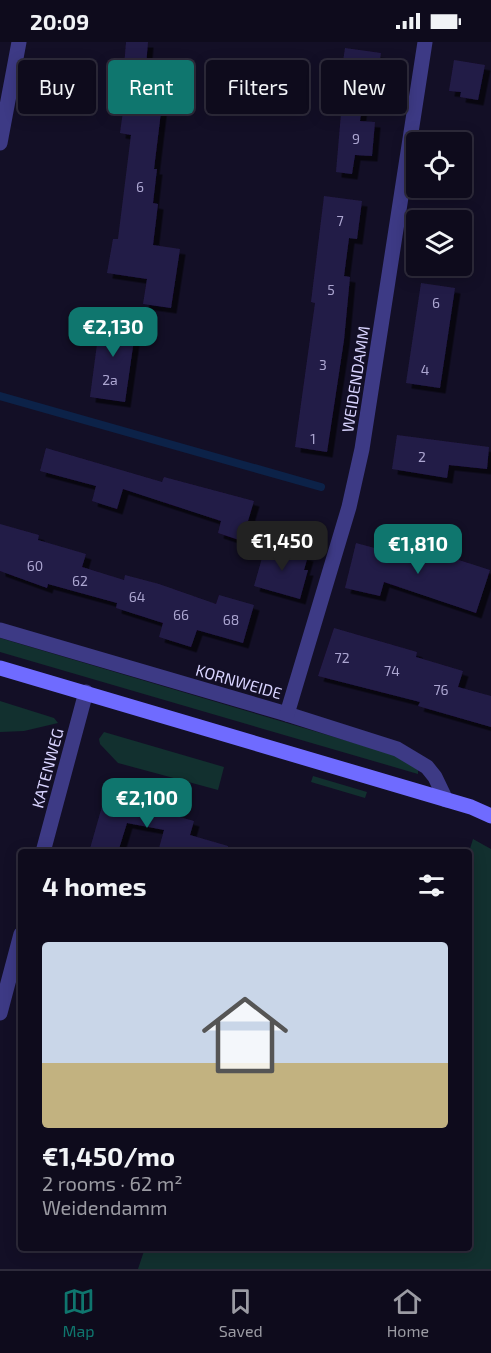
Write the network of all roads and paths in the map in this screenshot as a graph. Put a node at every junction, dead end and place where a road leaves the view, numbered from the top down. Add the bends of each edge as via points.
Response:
1 (18, 42) edge
2 (425, 42) edge
3 (0, 143) edge
4 (0, 630) edge
5 (0, 668) edge
6 (86, 692) junction
7 (287, 714) junction
8 (446, 800) junction
9 (471, 807) junction
10 (491, 808) edge
11 (491, 816) edge
12 (44, 849) edge
13 (18, 945) edge
14 (0, 1013) edge

1 - 3 street
2 - 7 street, WEIDENDAMM via 362,449 349,507
4 - 7 street, KORNWEIDE
5 - 6 main road
6 - 8 main road
6 - 12 street, KATENWEG
7 - 8 street, KORNWEIDE via 415,758 435,777
8 - 9 main road
9 - 10 main road
9 - 11 main road
13 - 14 street

